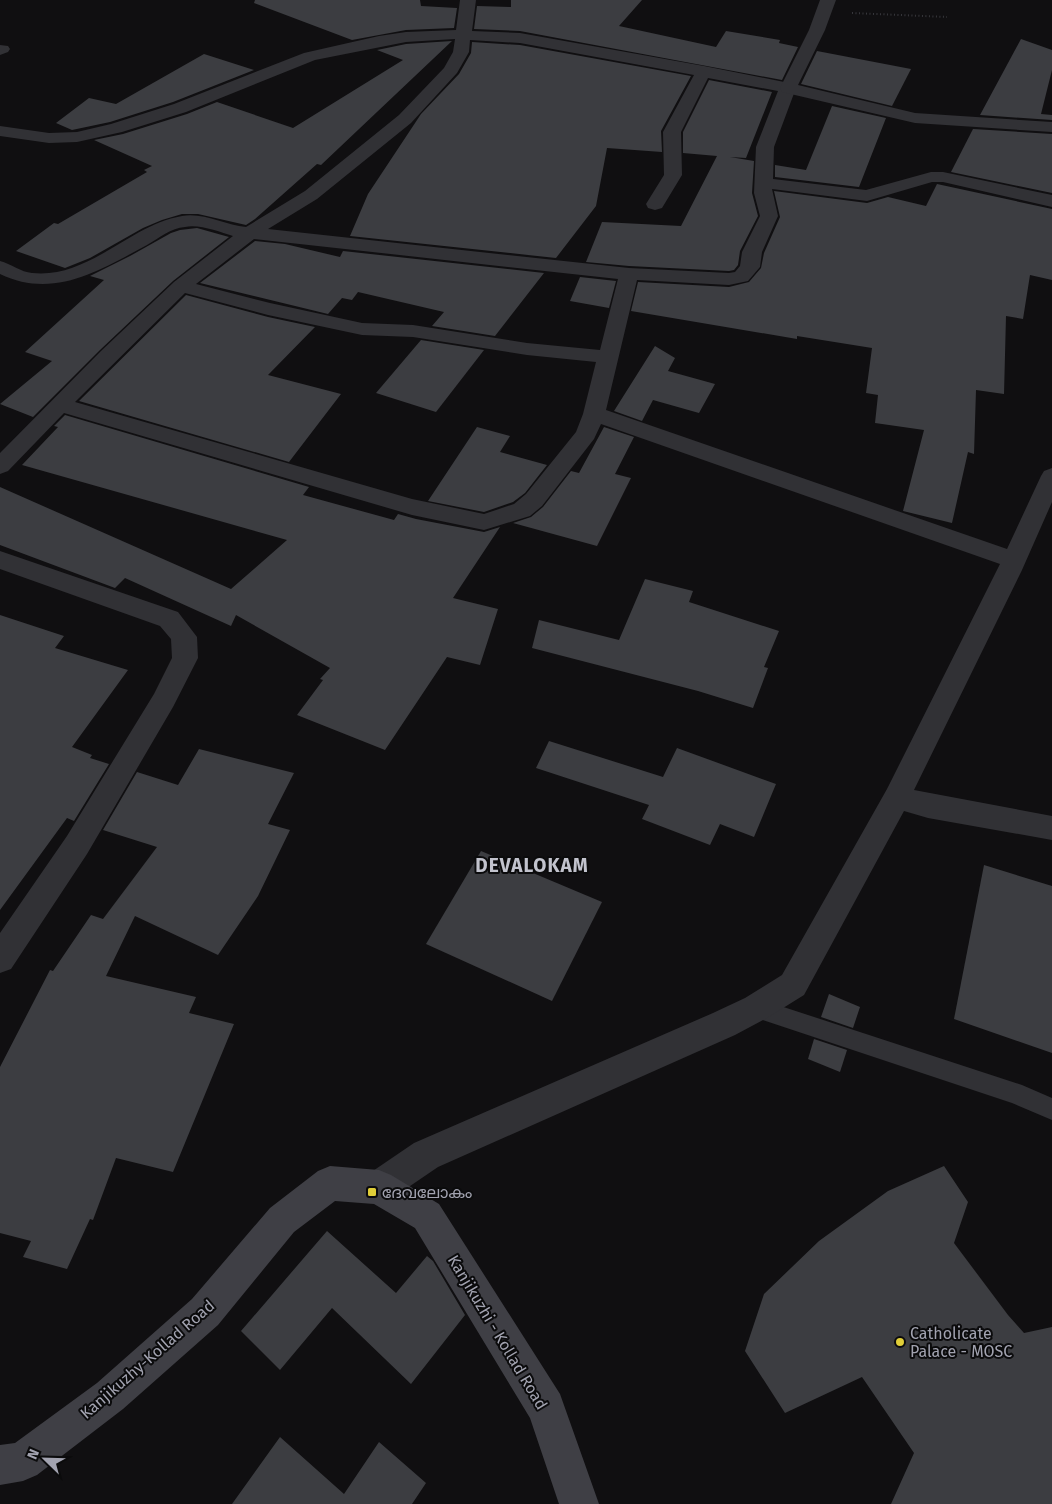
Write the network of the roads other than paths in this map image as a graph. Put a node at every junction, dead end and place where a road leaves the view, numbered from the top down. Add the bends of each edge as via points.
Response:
1 (468, 0) edge
2 (826, 6) edge
3 (463, 34) junction
4 (704, 71) junction
5 (788, 88) junction
6 (1052, 127) edge
7 (0, 131) edge
8 (764, 183) junction
9 (1052, 201) edge
10 (655, 204) dead end
11 (251, 232) junction
12 (0, 268) edge
13 (629, 274) junction
14 (181, 286) junction
15 (607, 357) junction
16 (60, 405) junction
17 (594, 414) junction
18 (0, 466) edge
19 (1052, 476) edge
20 (0, 560) edge
21 (1014, 560) junction
22 (897, 797) junction
23 (1052, 828) edge
24 (0, 960) edge
25 (756, 1008) junction
26 (1052, 1109) edge
27 (379, 1187) junction
28 (0, 1465) edge
29 (579, 1504) edge

1 - 3 street
2 - 5 street
3 - 4 street via 520,38
3 - 7 street via 406,37 310,56 180,108 84,135 49,138
3 - 11 street via 461,52 451,70 406,120 312,195
4 - 5 street
4 - 10 street via 672,132 673,175
5 - 6 street via 915,118
5 - 8 street via 764,147
8 - 9 street via 867,196 930,177 943,177
8 - 13 street via 769,216 752,252 750,267 741,276 729,279
11 - 12 street via 185,220 165,227 79,272 54,279 34,280
11 - 13 street
11 - 14 street
13 - 15 street
14 - 15 street via 362,329 413,331 526,349
14 - 16 street
15 - 17 street
16 - 17 street via 412,507 484,522 522,510 534,500 586,434
16 - 18 street
17 - 21 street
19 - 21 street
20 - 24 street via 169,619 184,637 185,658 164,700 77,845
21 - 22 street
22 - 23 street via 928,806
22 - 25 street via 793,985
25 - 26 lane via 1005,1090
25 - 27 street via 426,1155
27 - 28 main road, Kanjikuzhy-Kollad Road via 330,1183 282,1220 205,1312 110,1396 23,1461
27 - 29 main road, Kanjikuzhi - Kollad Road via 427,1216 546,1408

